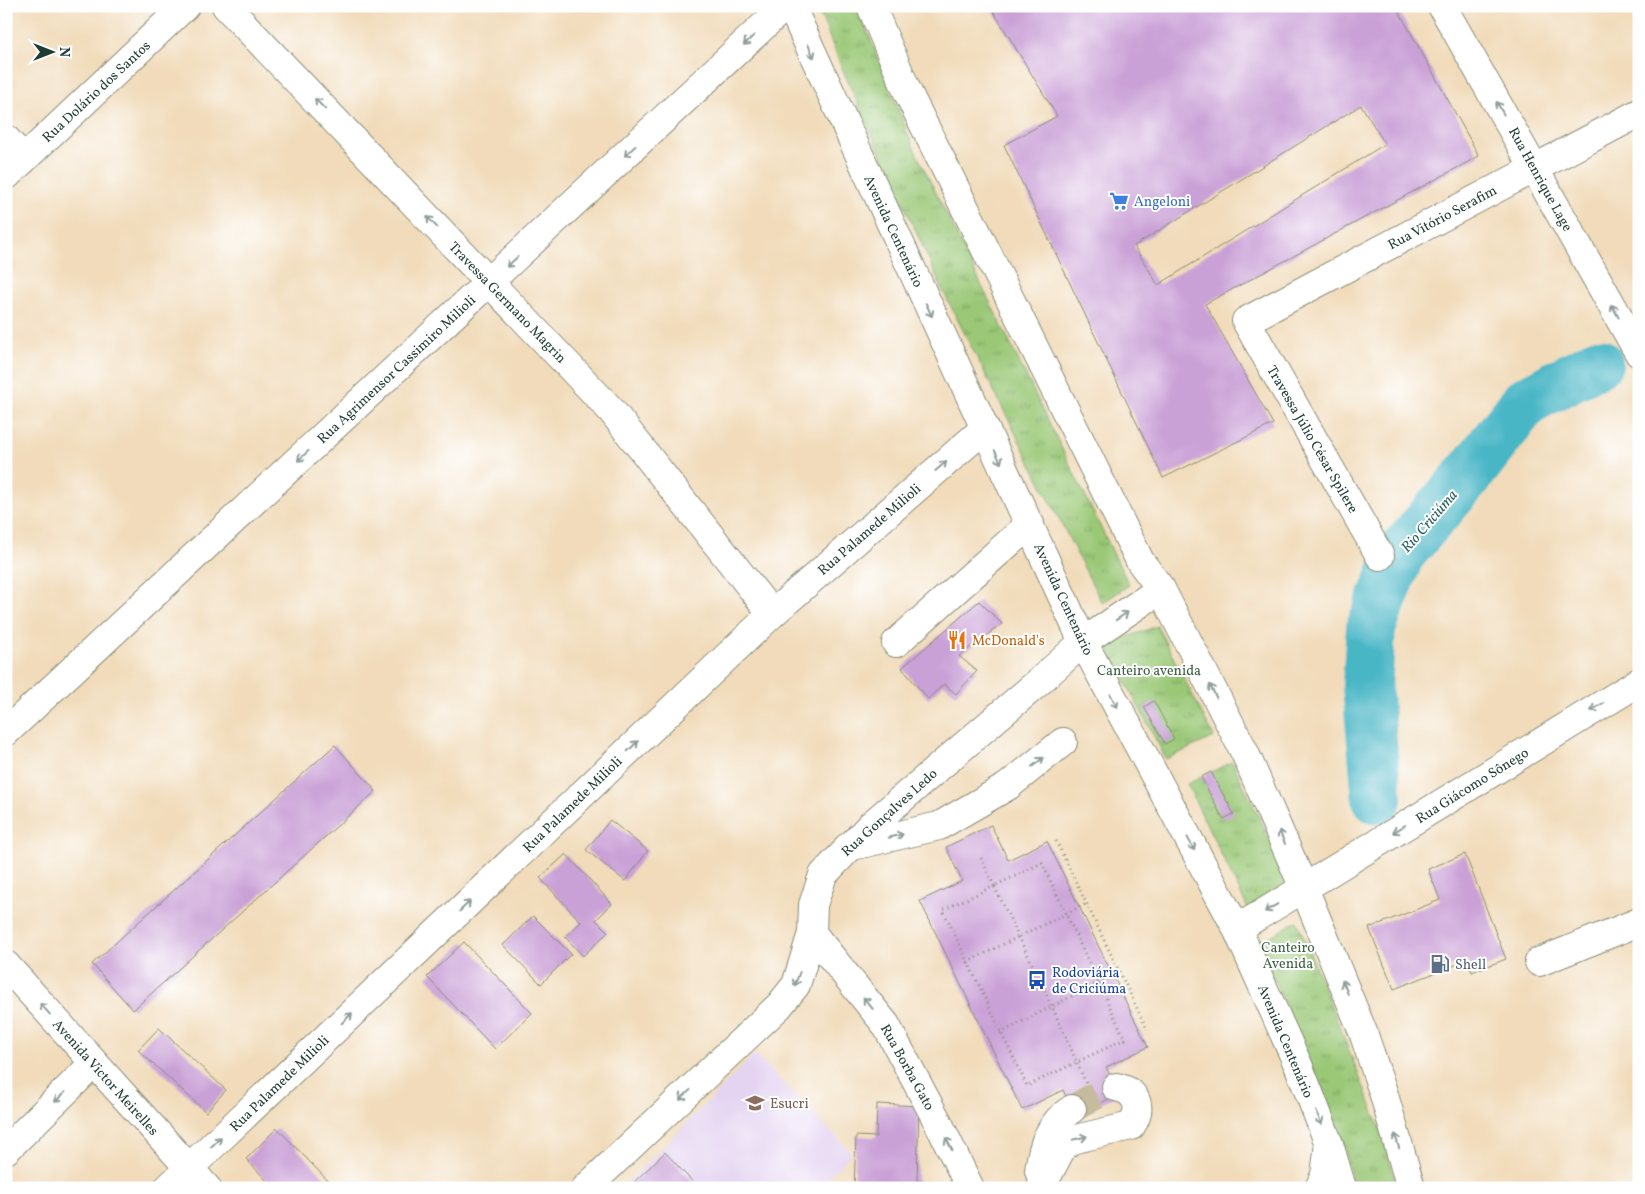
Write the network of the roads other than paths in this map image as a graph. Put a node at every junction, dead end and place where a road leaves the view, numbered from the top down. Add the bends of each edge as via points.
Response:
1 (185, 6) edge
2 (226, 6) edge
3 (784, 6) edge
4 (791, 6) edge
5 (871, 6) edge
6 (1442, 6) edge
7 (1639, 113) edge
8 (12, 158) edge
9 (1534, 168) junction
10 (490, 282) junction
11 (1246, 321) joint
12 (1639, 353) edge
13 (984, 429) junction
14 (1030, 524) junction
15 (1380, 556) dead end
16 (1161, 589) junction
17 (772, 614) junction
18 (1083, 642) junction
19 (896, 643) dead end
20 (1639, 682) edge
21 (6, 732) edge
22 (1063, 742) dead end
23 (848, 848) junction
24 (1304, 888) junction
25 (1639, 922) edge
26 (1237, 928) junction
27 (812, 933) junction
28 (1539, 962) dead end
29 (6, 966) edge
30 (94, 1063) junction
31 (1116, 1088) dead end
32 (1072, 1109) tunnel mouth
33 (1329, 1144) junction
34 (6, 1150) edge
35 (198, 1178) edge
36 (168, 1188) edge
37 (586, 1188) edge
38 (970, 1188) edge
39 (1039, 1188) edge
40 (1319, 1188) edge
41 (1342, 1188) edge
42 (1411, 1188) edge

1 - 8 street, Rua Dolário dos Santos
10 -> 2 street, Travessa Germano Magrin
3 -> 10 street, Rua Agrimensor Cassimiro Milioli
4 -> 13 street, Avenida Centenário
5 - 16 street via 908,93 1140,561
9 -> 6 street, Rua Henrique Lage
7 - 9 street, Rua Vitório Serafim
9 - 11 street, Rua Vitório Serafim
12 -> 9 street, Rua Henrique Lage
10 - 17 street, Travessa Germano Magrin via 611,410
10 -> 21 street, Rua Agrimensor Cassimiro Milioli
11 - 15 street, Travessa Júlio César Spilere
13 -> 14 street, Avenida Centenário
17 -> 13 street, Rua Palamede Milioli
14 - 18 street, Avenida Centenário
14 - 19 street
18 -> 16 street, Rua Gonçalves Ledo
24 -> 16 street via 1245,753
35 -> 17 street, Rua Palamede Milioli
18 - 23 street, Rua Gonçalves Ledo
18 -> 26 street, Avenida Centenário
20 -> 24 street, Rua Giácomo Sônego
23 -> 22 street via 939,826 1008,786
23 - 27 street, Rua Gonçalves Ledo via 823,875 813,905
24 -> 26 street, Rua Giácomo Sônego
42 -> 24 street via 1363,1032
25 - 28 street
26 -> 33 street, Avenida Centenário via 1299,1067
27 -> 37 street, Rua Gonçalves Ledo via 796,985 779,1006
38 -> 27 street, Rua Borba Gato via 886,1026
30 -> 29 street, Avenida Victor Meirelles
30 -> 34 street
30 - 35 street, Avenida Victor Meirelles
39 -> 31 street via 1062,1148 1071,1140 1130,1126 1135,1120 1138,1105 1132,1093
32 - 39 street via 1052,1128 1042,1151
33 - 40 street via 1326,1175
33 - 41 street, Avenida Centenário
35 - 36 street, Rua Palamede Milioli

